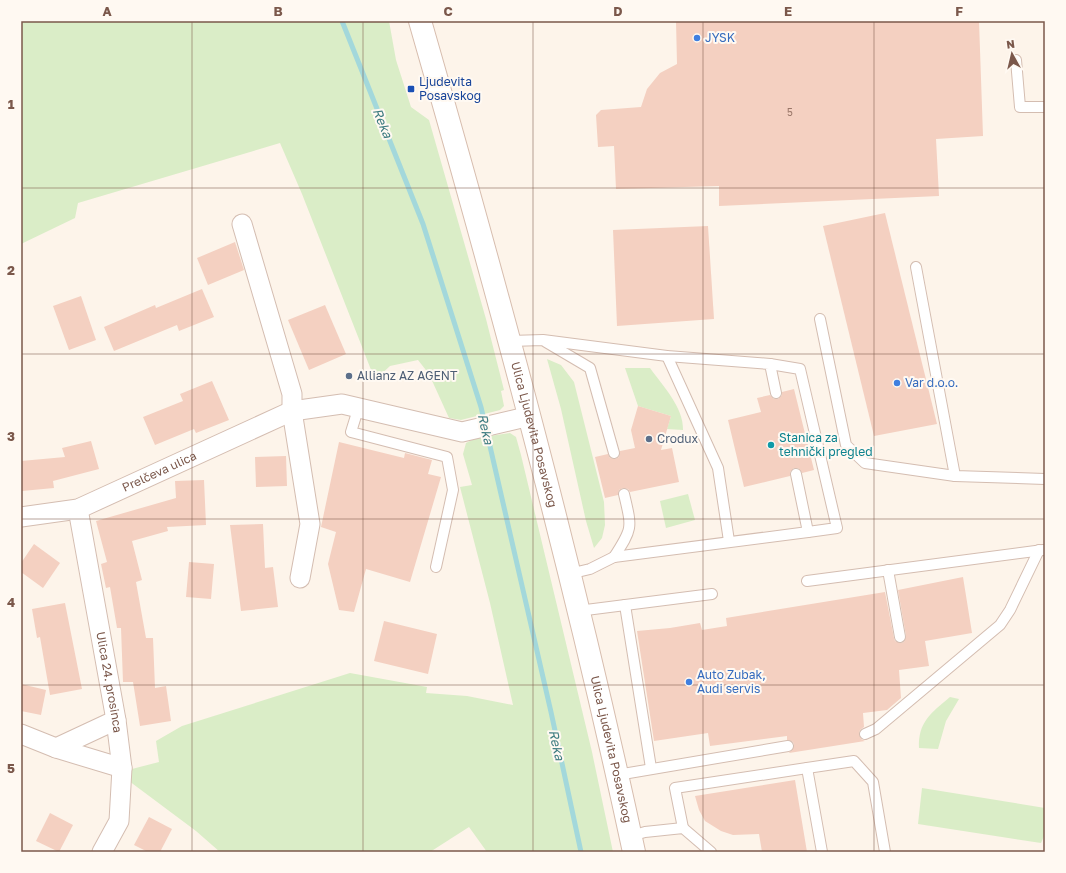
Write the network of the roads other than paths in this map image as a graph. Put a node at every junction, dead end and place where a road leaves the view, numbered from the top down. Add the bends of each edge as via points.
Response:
1 (420, 21) edge
2 (1016, 60) dead end
3 (1045, 108) edge
4 (242, 224) dead end
5 (916, 267) dead end
6 (820, 319) dead end
7 (542, 340) junction
8 (510, 341) junction
9 (667, 356) junction
10 (770, 364) junction
11 (776, 393) dead end
12 (359, 406) junction
13 (292, 411) junction
14 (530, 416) junction
15 (614, 453) dead end
16 (796, 474) dead end
17 (955, 476) junction
18 (1045, 479) edge
19 (624, 494) dead end
20 (78, 510) junction
21 (21, 518) edge
22 (808, 532) junction
23 (729, 541) junction
24 (1042, 550) edge
25 (614, 557) junction
26 (436, 566) dead end
27 (888, 570) junction
28 (569, 574) junction
29 (300, 578) dead end
30 (807, 581) dead end
31 (712, 594) dead end
32 (625, 605) junction
33 (578, 611) junction
34 (900, 637) dead end
35 (116, 720) junction
36 (21, 734) edge
37 (865, 734) dead end
38 (788, 746) dead end
39 (56, 748) junction
40 (122, 768) junction
41 (651, 768) junction
42 (807, 768) junction
43 (617, 774) junction
44 (683, 828) junction
45 (632, 844) edge
46 (102, 852) edge
47 (711, 852) edge
48 (822, 852) edge
49 (885, 852) edge

1 - 8 main road, Ulica Ljudevita Posavskog
2 - 3 lane via 1020,107
4 - 13 street via 292,394
5 - 17 lane
6 - 17 lane via 846,445 865,463
7 - 8 lane
7 - 9 lane
7 - 15 lane via 590,368
8 - 14 main road, Ulica Ljudevita Posavskog
9 - 10 lane
9 - 23 lane via 718,468
10 - 11 lane
10 - 22 lane via 800,368 828,486 837,528
12 - 13 street, Prelčeva ulica via 342,404
12 - 14 street, Prelčeva ulica via 462,432
12 - 26 lane via 351,432 447,457 453,490
13 - 20 street, Prelčeva ulica
13 - 29 street via 310,524
14 - 28 main road, Ulica Ljudevita Posavskog
16 - 22 lane
17 - 18 lane
19 - 25 lane via 631,522 627,536
20 - 21 street, Prelčeva ulica
20 - 35 street, Ulica 24. prosinca
22 - 23 lane
23 - 25 lane
24 - 27 lane
24 - 37 lane via 1000,625 876,729
25 - 28 lane via 590,569
27 - 30 lane
27 - 34 lane
28 - 33 main road, Ulica Ljudevita Posavskog
31 - 32 lane
32 - 33 lane
32 - 41 lane
33 - 43 main road, Ulica Ljudevita Posavskog
35 - 39 street
35 - 40 street, Ulica 24. prosinca
36 - 39 street
38 - 41 lane
39 - 40 street
40 - 46 street, Ulica 24. prosinca via 119,821
41 - 43 lane
42 - 44 lane via 675,788
42 - 48 lane
42 - 49 lane via 854,761 873,782
43 - 45 main road, Ulica Ljudevita Posavskog
44 - 45 lane via 645,832
44 - 47 lane

